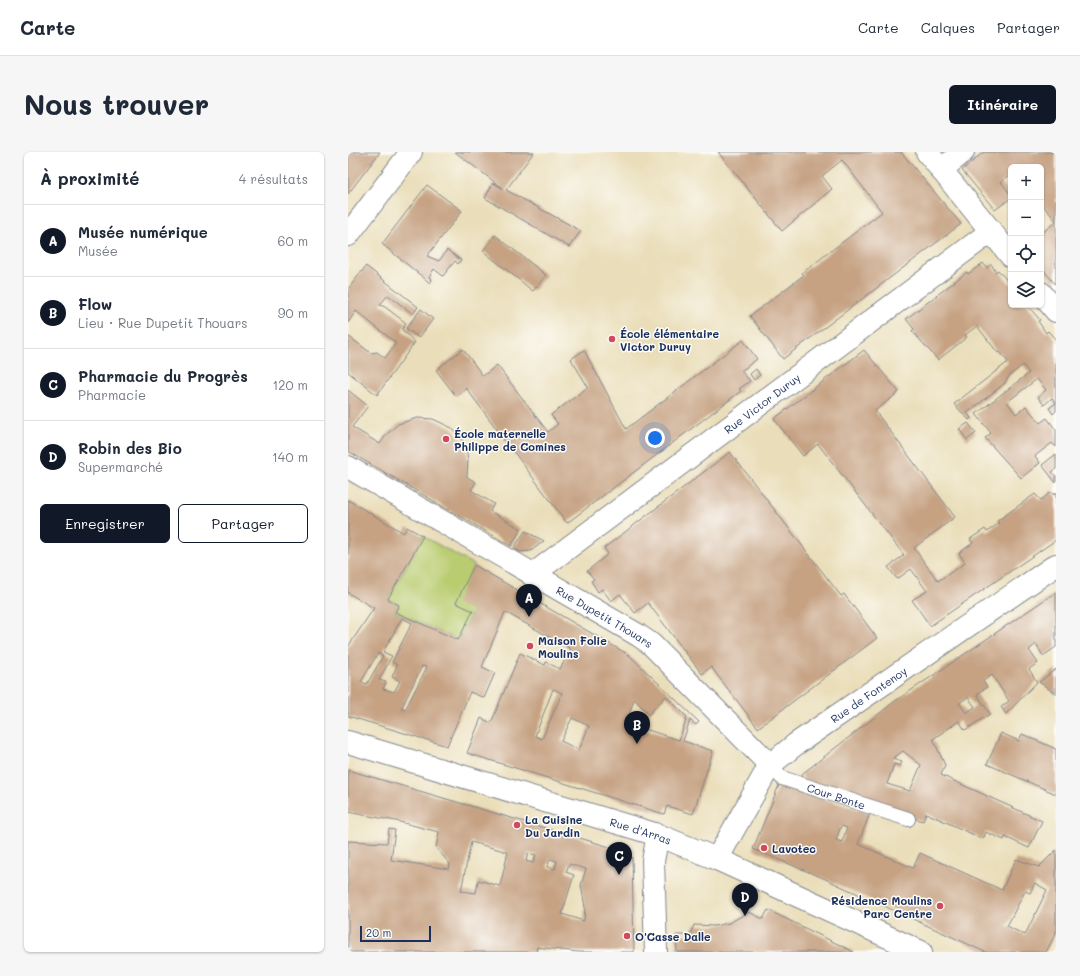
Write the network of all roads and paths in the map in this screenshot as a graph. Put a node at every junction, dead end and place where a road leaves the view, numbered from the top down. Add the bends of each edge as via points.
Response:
1 (411, 152) edge
2 (927, 152) edge
3 (963, 152) edge
4 (941, 170) junction
5 (990, 232) junction
6 (348, 235) edge
7 (1008, 253) edge
8 (1044, 297) edge
9 (1056, 311) edge
10 (348, 467) edge
11 (1056, 565) edge
12 (532, 574) junction
13 (348, 742) edge
14 (770, 765) junction
15 (908, 819) dead end
16 (658, 835) junction
17 (717, 859) junction
18 (656, 952) edge
19 (920, 952) edge

1 - 6 street
2 - 4 street
3 - 4 street
4 - 5 street
5 - 7 street
5 - 12 street, Rue Victor Duruy
8 - 9 street
10 - 12 street, Rue Dupetit Thouars
11 - 14 street, Rue de Fontenoy via 796,744
12 - 14 street, Rue Dupetit Thouars via 651,644
13 - 16 street, Rue d'Arras
14 - 15 lane, Cour Bonte via 782,778
14 - 17 street, Rue de Fontenoy
16 - 17 street, Rue d'Arras
16 - 18 street via 653,861
17 - 19 street, Rue d'Arras

